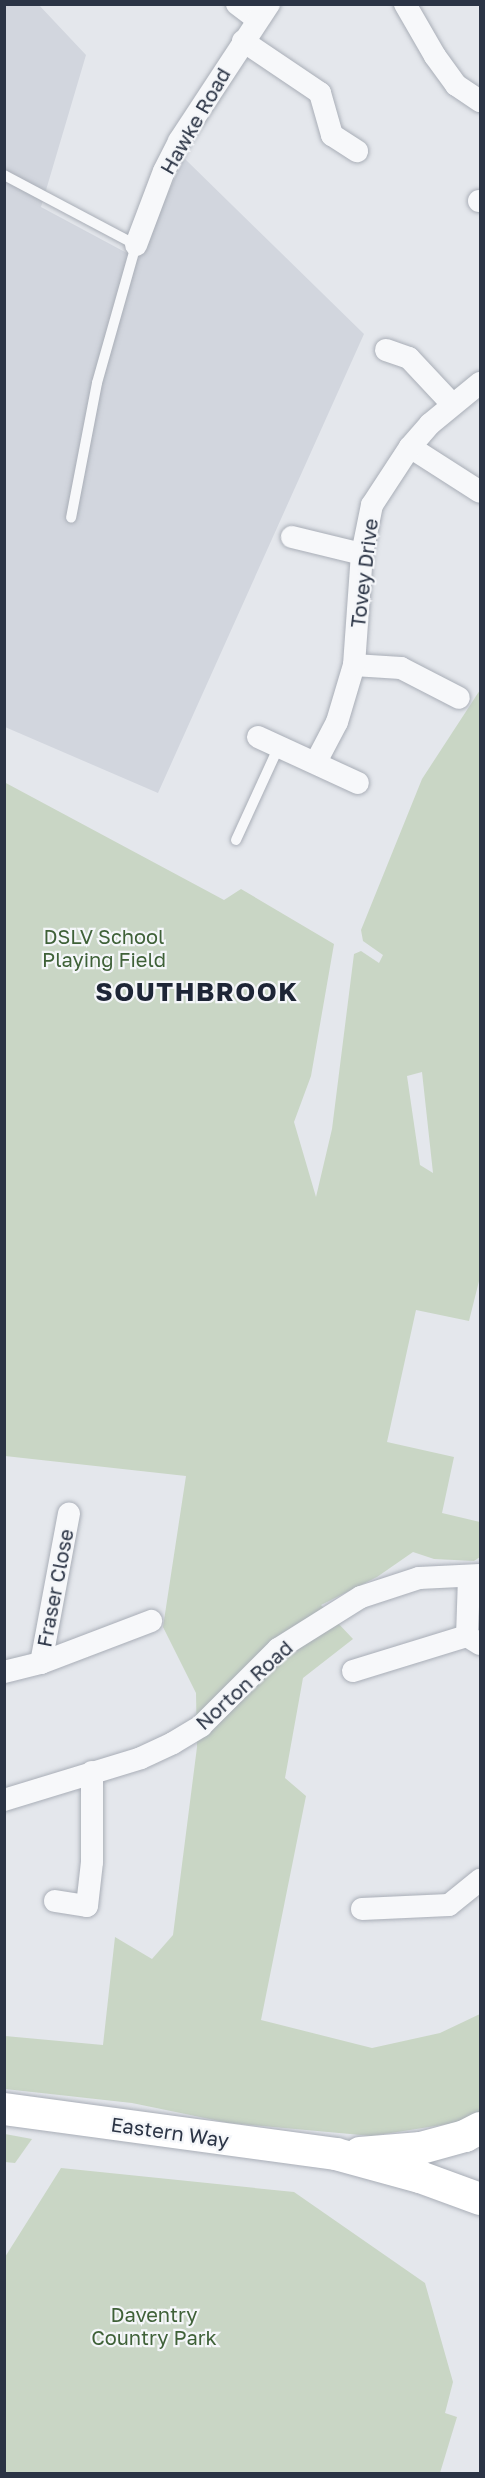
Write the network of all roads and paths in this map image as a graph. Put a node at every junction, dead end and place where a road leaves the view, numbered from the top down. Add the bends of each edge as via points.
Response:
1 (237, 4) edge
2 (405, 4) edge
3 (264, 12) edge
4 (243, 41) junction
5 (480, 101) edge
6 (357, 151) dead end
7 (4, 175) edge
8 (136, 245) junction
9 (386, 350) dead end
10 (480, 383) edge
11 (453, 405) junction
12 (410, 447) junction
13 (480, 492) edge
14 (71, 518) dead end
15 (292, 537) dead end
16 (362, 554) junction
17 (354, 665) junction
18 (459, 698) dead end
19 (258, 737) dead end
20 (279, 746) junction
21 (316, 762) junction
22 (358, 783) dead end
23 (236, 840) dead end
24 (69, 1514) dead end
25 (475, 1576) edge
26 (151, 1621) dead end
27 (474, 1640) edge
28 (41, 1663) junction
29 (353, 1671) dead end
30 (4, 1672) edge
31 (92, 1772) junction
32 (4, 1800) edge
33 (480, 1880) edge
34 (55, 1901) dead end
35 (362, 1909) dead end
36 (4, 2109) edge
37 (480, 2128) edge
38 (336, 2154) junction
39 (480, 2199) edge

1 - 3 street
2 - 5 street via 456,85
3 - 4 street, Hawke Road
4 - 6 street via 320,93 332,135
4 - 8 street, Hawke Road via 178,141
7 - 8 lane
8 - 14 lane via 97,383
9 - 11 street via 409,358
10 - 11 street, Tovey Drive
11 - 12 street, Tovey Drive
12 - 13 street
12 - 16 street, Tovey Drive via 372,505
15 - 16 street
16 - 17 street, Tovey Drive
17 - 18 street via 401,668
17 - 21 street, Tovey Drive via 337,722
19 - 20 street
20 - 21 street
20 - 23 lane
21 - 22 street
24 - 28 street, Fraser Close
25 - 27 street
25 - 31 street, Norton Road via 419,1578 361,1597 279,1649 201,1726 141,1758
26 - 28 street, Fraser Close
27 - 29 street
28 - 30 street, Fraser Close
31 - 32 street, Norton Road
31 - 34 street via 92,1862 87,1906
33 - 35 street via 449,1905
36 - 38 main road, Eastern Way
37 - 38 main road, Eastern Way via 421,2148
38 - 39 main road, Eastern Way via 420,2177

